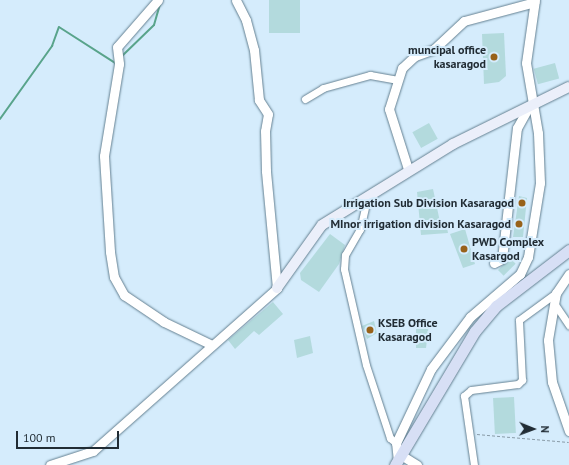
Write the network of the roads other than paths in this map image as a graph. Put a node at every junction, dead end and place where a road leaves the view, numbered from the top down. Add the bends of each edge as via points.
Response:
1 (158, 0) edge
2 (236, 0) edge
3 (535, 1) edge
4 (396, 80) junction
5 (569, 87) edge
6 (305, 99) dead end
7 (531, 104) junction
8 (408, 169) junction
9 (366, 199) junction
10 (569, 250) edge
11 (494, 263) dead end
12 (569, 274) edge
13 (277, 288) junction
14 (556, 293) junction
15 (554, 303) junction
16 (569, 325) edge
17 (210, 344) junction
18 (569, 431) edge
19 (396, 442) junction
20 (398, 460) edge
21 (50, 465) edge
22 (417, 465) edge
23 (474, 465) edge

1 - 17 street via 117,47 119,64 104,156 110,252 114,277 124,295 146,311
2 - 13 street via 246,20 254,50 259,100 268,114 264,131 266,171
3 - 4 street via 464,21 434,48 415,56 402,68
3 - 7 street via 526,63
4 - 6 street via 370,75 323,88
4 - 8 street via 389,109
5 - 7 main road
7 - 8 main road
7 - 11 street via 517,128 502,259
7 - 19 street via 538,133 540,183 528,258 520,274 470,317 430,369
8 - 9 main road
9 - 13 main road via 322,225
9 - 19 street via 360,230 345,255 344,269 366,365 390,438
10 - 20 main road via 496,306 475,331
12 - 14 street
13 - 17 street
14 - 15 street
14 - 23 street via 520,320 522,380 518,384 471,390 464,396
15 - 16 street
15 - 18 street via 548,340 552,382
17 - 21 street via 93,451
19 - 20 street
20 - 22 street

